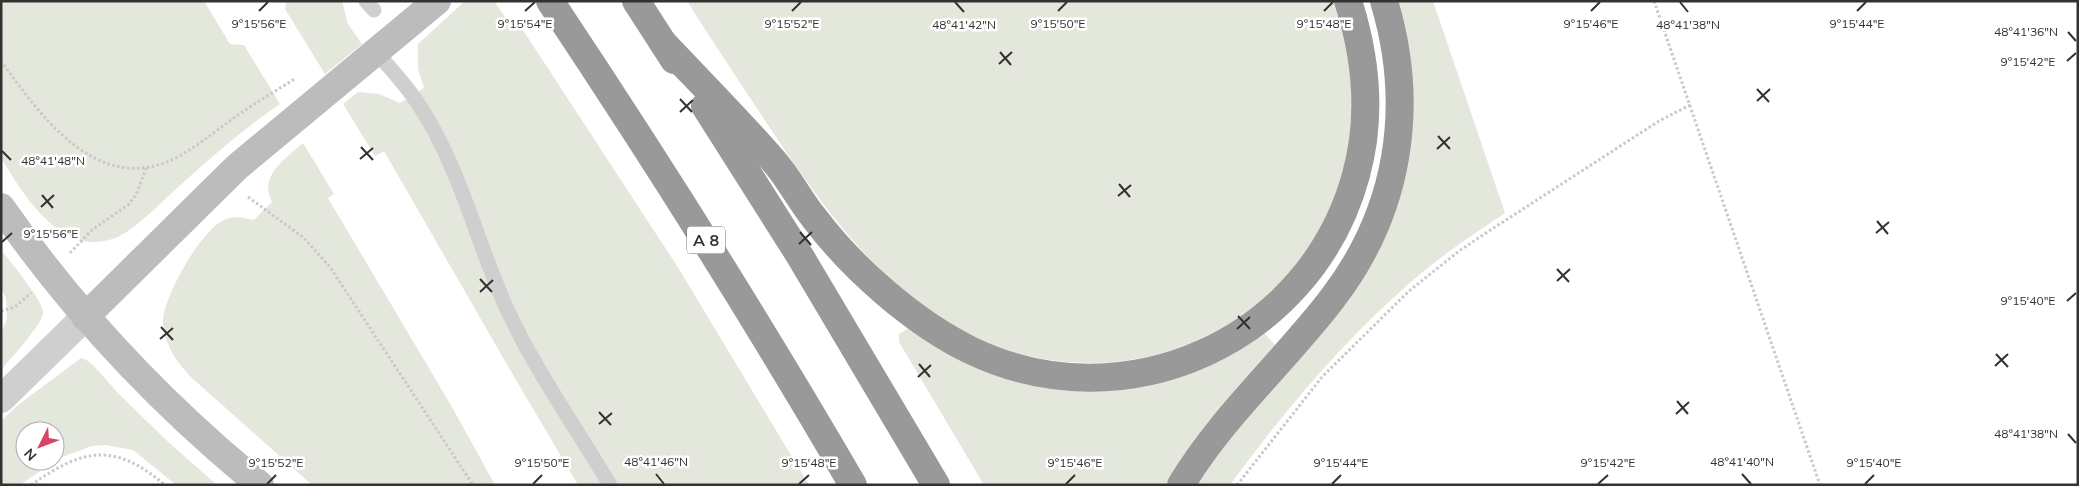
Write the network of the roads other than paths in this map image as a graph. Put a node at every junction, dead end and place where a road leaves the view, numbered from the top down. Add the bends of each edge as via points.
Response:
1 (437, 1) edge
2 (550, 1) edge
3 (636, 1) edge
4 (1348, 1) edge
5 (1384, 1) edge
6 (664, 44) junction
7 (376, 52) junction
8 (1, 207) edge
9 (85, 317) junction
10 (1, 399) edge
11 (260, 485) edge
12 (610, 485) edge
13 (853, 485) edge
14 (936, 485) edge
15 (1181, 485) edge

1 - 7 main road
2 - 13 highway, A 8 via 693,218
3 - 6 highway
4 - 6 highway via 1363,65 1366,104 1363,145 1347,204 1318,259 1286,297 1244,332 1224,344 1169,367 1097,378 1047,374 1000,362 951,340 915,315 876,283 828,235 773,160
5 - 15 highway via 1396,49 1401,103 1394,166 1375,225 1363,251 1332,298 1214,435
6 - 14 highway via 800,256
7 - 9 main road via 226,177
7 - 12 lane via 428,120 459,186 516,328
8 - 9 main road
9 - 10 street
9 - 11 main road via 192,427

